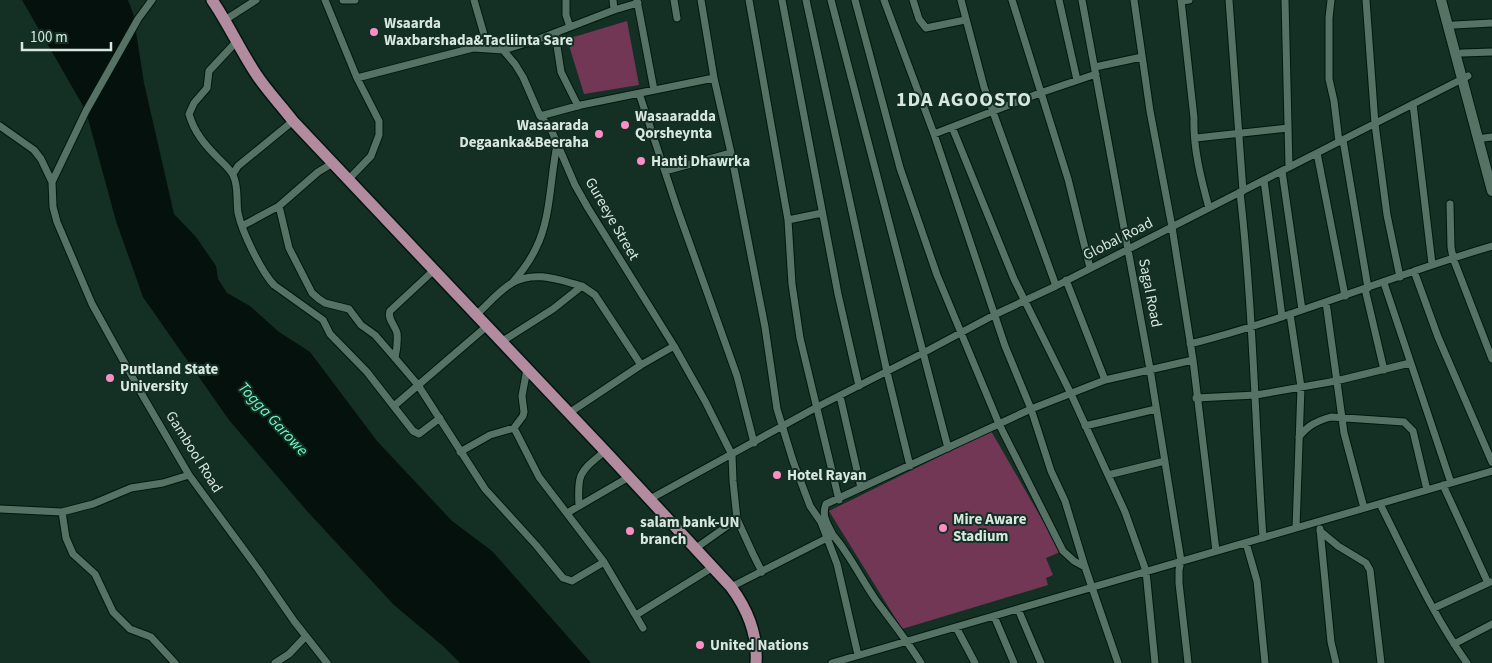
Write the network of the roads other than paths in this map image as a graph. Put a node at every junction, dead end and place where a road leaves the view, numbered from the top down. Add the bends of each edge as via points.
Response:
1 (152, 0) edge
2 (212, 0) edge
3 (219, 0) edge
4 (256, 0) edge
5 (326, 0) edge
6 (343, 0) edge
7 (355, 0) edge
8 (474, 0) edge
9 (566, 0) edge
10 (613, 0) edge
11 (674, 0) edge
12 (701, 0) edge
13 (749, 0) edge
14 (782, 0) edge
15 (806, 0) edge
16 (831, 0) edge
17 (855, 0) edge
18 (884, 0) edge
19 (913, 0) edge
20 (961, 0) edge
21 (1012, 0) edge
22 (1059, 0) edge
23 (1082, 0) edge
24 (1134, 0) edge
25 (1184, 0) edge
26 (1229, 0) edge
27 (1285, 0) edge
28 (1331, 0) edge
29 (1366, 0) edge
30 (1441, 0) edge
31 (1447, 0) edge
32 (638, 2) edge
33 (614, 10) junction
34 (223, 16) junction
35 (677, 18) dead end
36 (965, 20) junction
37 (1492, 23) edge
38 (1454, 25) junction
39 (570, 27) junction
40 (555, 33) junction
41 (236, 42) junction
42 (503, 50) junction
43 (1492, 52) edge
44 (1462, 53) junction
45 (1142, 57) junction
46 (1096, 70) junction
47 (356, 78) junction
48 (714, 78) junction
49 (1465, 78) junction
50 (1077, 80) junction
51 (654, 90) junction
52 (639, 93) junction
53 (1040, 93) junction
54 (1413, 104) junction
55 (578, 106) junction
56 (992, 112) junction
57 (540, 116) junction
58 (293, 121) junction
59 (1375, 124) junction
60 (0, 126) edge
61 (952, 127) junction
62 (1288, 128) junction
63 (1239, 133) junction
64 (934, 134) junction
65 (1488, 137) edge
66 (1196, 138) junction
67 (1341, 141) junction
68 (557, 145) junction
69 (731, 153) junction
70 (1317, 153) junction
71 (333, 163) junction
72 (1289, 167) junction
73 (1492, 167) edge
74 (665, 171) junction
75 (1282, 171) junction
76 (233, 174) junction
77 (348, 180) junction
78 (1264, 180) junction
79 (52, 182) junction
80 (1492, 191) edge
81 (1241, 192) junction
82 (1450, 204) dead end
83 (279, 206) junction
84 (1209, 208) junction
85 (822, 212) junction
86 (788, 220) junction
87 (242, 226) junction
88 (1172, 227) junction
89 (1492, 246) edge
90 (1127, 250) junction
91 (1453, 258) junction
92 (1432, 264) junction
93 (1090, 268) junction
94 (434, 270) junction
95 (1414, 272) junction
96 (1400, 277) junction
97 (1066, 280) junction
98 (1384, 283) junction
99 (512, 284) junction
100 (582, 286) junction
101 (1056, 286) junction
102 (1367, 289) junction
103 (1345, 296) junction
104 (1025, 300) junction
105 (1326, 302) junction
106 (1302, 310) junction
107 (1290, 314) junction
108 (476, 315) junction
109 (994, 315) junction
110 (1282, 317) junction
111 (487, 326) junction
112 (1251, 327) junction
113 (962, 332) junction
114 (500, 342) junction
115 (1190, 344) junction
116 (674, 346) junction
117 (923, 354) junction
118 (395, 358) junction
119 (1492, 359) edge
120 (1193, 360) junction
121 (1410, 364) junction
122 (641, 365) junction
123 (528, 368) junction
124 (1150, 369) junction
125 (1384, 370) junction
126 (887, 372) junction
127 (1105, 380) junction
128 (1336, 381) junction
129 (418, 385) junction
130 (859, 386) junction
131 (1301, 387) junction
132 (1071, 394) junction
133 (1256, 395) junction
134 (840, 396) junction
135 (1196, 398) junction
136 (394, 406) junction
137 (817, 407) junction
138 (1031, 409) junction
139 (1156, 409) junction
140 (569, 413) junction
141 (1342, 417) junction
142 (440, 418) junction
143 (999, 424) junction
144 (1085, 426) junction
145 (782, 427) junction
146 (514, 428) junction
147 (1299, 437) junction
148 (754, 443) junction
149 (948, 448) junction
150 (605, 451) junction
151 (460, 452) junction
152 (732, 455) junction
153 (1164, 461) junction
154 (1492, 462) edge
155 (910, 466) junction
156 (1492, 471) edge
157 (189, 475) junction
158 (1108, 475) junction
159 (629, 477) junction
160 (1451, 483) junction
161 (1443, 485) junction
162 (861, 488) junction
163 (1427, 490) junction
164 (650, 500) junction
165 (838, 500) junction
166 (1380, 504) junction
167 (579, 506) junction
168 (1364, 508) junction
169 (0, 510) edge
170 (62, 512) junction
171 (566, 513) junction
172 (737, 519) junction
173 (1318, 522) junction
174 (1296, 528) junction
175 (1320, 531) junction
176 (830, 537) junction
177 (1263, 538) junction
178 (1246, 542) junction
179 (696, 548) junction
180 (1216, 551) junction
181 (1182, 561) junction
182 (604, 562) junction
183 (1085, 567) junction
184 (713, 568) junction
185 (1146, 571) junction
186 (762, 572) junction
187 (1490, 582) edge
188 (731, 587) junction
189 (1092, 587) junction
190 (1434, 608) junction
191 (1018, 609) junction
192 (636, 615) junction
193 (994, 616) junction
194 (1492, 624) edge
195 (956, 627) junction
196 (643, 628) dead end
197 (306, 636) junction
198 (908, 641) junction
199 (1454, 644) junction
200 (858, 655) junction
201 (175, 663) edge
202 (275, 663) edge
203 (327, 663) edge
204 (756, 663) edge
205 (832, 663) edge
206 (921, 663) edge
207 (975, 663) edge
208 (1014, 663) edge
209 (1041, 663) edge
210 (1118, 663) edge
211 (1155, 663) edge
212 (1188, 663) edge
213 (1265, 663) edge
214 (1336, 663) edge
215 (1381, 663) edge
216 (1467, 663) edge

1 - 79 street via 86,110
2 - 34 main road
3 - 34 main road
4 - 34 street
5 - 47 street
6 - 7 street
8 - 42 street, Gureeye Street via 485,38
9 - 39 street
10 - 33 street
11 - 35 street
12 - 48 street
13 - 86 street
14 - 85 street
15 - 126 street
16 - 117 street
17 - 113 street via 900,168 937,275
18 - 64 street
19 - 36 street via 919,19 926,28
20 - 36 street
21 - 53 street
22 - 50 street
23 - 46 street, Sagal Road
24 - 45 street
25 - 66 street
26 - 63 street
27 - 62 street
28 - 67 street via 1329,80
29 - 59 street
30 - 49 street
31 - 38 street
32 - 33 street
32 - 51 street
33 - 39 street
34 - 41 main road
36 - 56 street
37 - 38 street
38 - 44 street
39 - 40 street
40 - 42 street
40 - 55 street via 561,72
41 - 58 main road via 257,76
41 - 76 street via 209,71 207,88 189,114 203,142
42 - 47 street via 474,48
42 - 57 street, Gureeye Street via 516,64
43 - 44 street
44 - 49 street
45 - 46 street
45 - 88 street
46 - 50 street
46 - 90 street, Sagal Road
47 - 77 street via 380,121 380,135 372,156
48 - 51 street
48 - 69 street
49 - 54 street, Global Road
49 - 65 street
49 - 80 street
50 - 53 street
51 - 52 street
52 - 55 street
52 - 74 street
53 - 56 street
53 - 93 street via 1068,179
54 - 59 street, Global Road
54 - 92 street
55 - 57 street
56 - 61 street
56 - 101 street
57 - 68 street, Gureeye Street via 550,127
58 - 71 main road
58 - 76 street via 238,166
59 - 67 street, Global Road
59 - 96 street via 1387,215
60 - 79 street via 34,150
61 - 64 street
61 - 104 street
62 - 63 street
62 - 72 street
63 - 66 street
63 - 81 street
64 - 109 street
65 - 73 street
66 - 84 street
67 - 70 street, Global Road
67 - 102 street
68 - 99 street via 542,230 536,248
68 - 116 street, Gureeye Street via 588,208
69 - 74 street
69 - 145 street via 765,327 776,409
70 - 72 street, Global Road
70 - 103 street
71 - 77 main road
71 - 83 street
72 - 75 street, Global Road
74 - 148 street via 737,376
75 - 78 street, Global Road
75 - 106 street
76 - 87 street
77 - 94 main road
78 - 81 street, Global Road
78 - 110 street
79 - 157 street, Gambool Road via 57,222 92,304
81 - 84 street, Global Road
81 - 112 street
82 - 91 street
83 - 87 street
83 - 118 street via 289,248 312,293 326,303 349,309
84 - 88 street, Global Road
85 - 86 street
85 - 130 street
86 - 137 street via 800,338
87 - 136 street via 268,278 323,320 330,334
88 - 90 street, Global Road
88 - 115 street
89 - 91 street
90 - 93 street, Global Road
90 - 124 street, Sagal Road
91 - 92 street
91 - 119 street
92 - 95 street
93 - 97 street, Global Road
94 - 108 main road
94 - 118 street via 390,311 398,336
95 - 96 street
95 - 154 street
96 - 98 street
97 - 101 street, Global Road
97 - 127 street
98 - 102 street
98 - 121 street
99 - 100 street via 523,279 546,277
99 - 108 street
100 - 114 street via 553,309
100 - 122 street via 595,294
101 - 104 street, Global Road
102 - 103 street
102 - 125 street
103 - 105 street
104 - 109 street, Global Road
104 - 132 street
105 - 106 street
105 - 128 street
106 - 107 street
107 - 110 street
107 - 131 street
108 - 111 main road
109 - 113 street, Global Road
109 - 138 street
110 - 112 street
111 - 114 main road
111 - 129 street
112 - 115 street
112 - 133 street
113 - 117 street, Global Road
113 - 143 street
114 - 123 main road
115 - 120 street
116 - 122 street
116 - 152 street, Gureeye Street
117 - 126 street, Global Road
117 - 149 street
118 - 129 street
120 - 124 street
120 - 135 street
121 - 125 street
121 - 160 street
122 - 140 street
123 - 140 main road
123 - 146 street via 522,396 524,412
124 - 127 street
124 - 139 street, Sagal Road
125 - 128 street
126 - 130 street, Global Road
126 - 155 street
127 - 132 street
128 - 131 street
128 - 141 street
129 - 136 street
129 - 142 street
130 - 134 street, Global Road
131 - 133 street
131 - 147 street
132 - 138 street
132 - 144 street
133 - 135 street
133 - 177 street
134 - 137 street, Global Road
134 - 162 street
135 - 180 street
136 - 142 street via 418,434
137 - 145 street, Global Road
137 - 165 street
138 - 143 street
138 - 183 street
139 - 144 street
139 - 153 street, Sagal Road
140 - 150 main road
141 - 147 street via 1331,417 1308,426
141 - 163 street via 1404,422 1413,431
141 - 168 street
142 - 151 street
143 - 149 street
143 - 183 street via 1063,551
144 - 158 street
145 - 148 street, Global Road
145 - 176 street via 810,506
146 - 151 street via 490,435
146 - 171 street via 539,477
147 - 174 street
148 - 152 street, Global Road
149 - 155 street
150 - 159 main road
150 - 167 street via 579,476
151 - 182 street via 485,489 563,578 572,580
152 - 164 street, Global Road
152 - 172 street
153 - 158 street
153 - 181 street, Sagal Road
155 - 162 street
156 - 160 street
157 - 170 street via 131,488 93,504
157 - 197 street, Gambool Road
158 - 185 street
159 - 164 main road
159 - 167 street
160 - 161 street
161 - 163 street
161 - 187 street
162 - 165 street
163 - 166 street
164 - 179 main road
165 - 176 street via 826,504 823,511
166 - 168 street
166 - 190 street
167 - 171 street
168 - 173 street
169 - 170 street
170 - 201 street via 66,538 73,554 95,574 113,612 130,629 151,637
171 - 182 street
172 - 179 street
172 - 186 street
173 - 174 street
173 - 175 street
174 - 177 street
175 - 214 street
175 - 215 street via 1366,563 1370,570
176 - 186 street
176 - 198 street via 842,545 877,602
176 - 200 street
177 - 178 street
178 - 180 street
178 - 213 street via 1256,581
179 - 184 main road
180 - 181 street
181 - 185 street
181 - 212 street, Sagal Road via 1179,583
182 - 192 street
183 - 189 street
184 - 188 main road
184 - 192 street
185 - 189 street
185 - 211 street
186 - 188 street
187 - 190 street
188 - 204 main road via 752,625
189 - 191 street
189 - 210 street
190 - 199 street
191 - 193 street
191 - 209 street
192 - 196 street
193 - 195 street
193 - 208 street
194 - 199 street
195 - 198 street
195 - 207 street
197 - 202 street
197 - 203 street, Gambool Road
198 - 200 street
198 - 206 street
199 - 216 street
200 - 205 street

